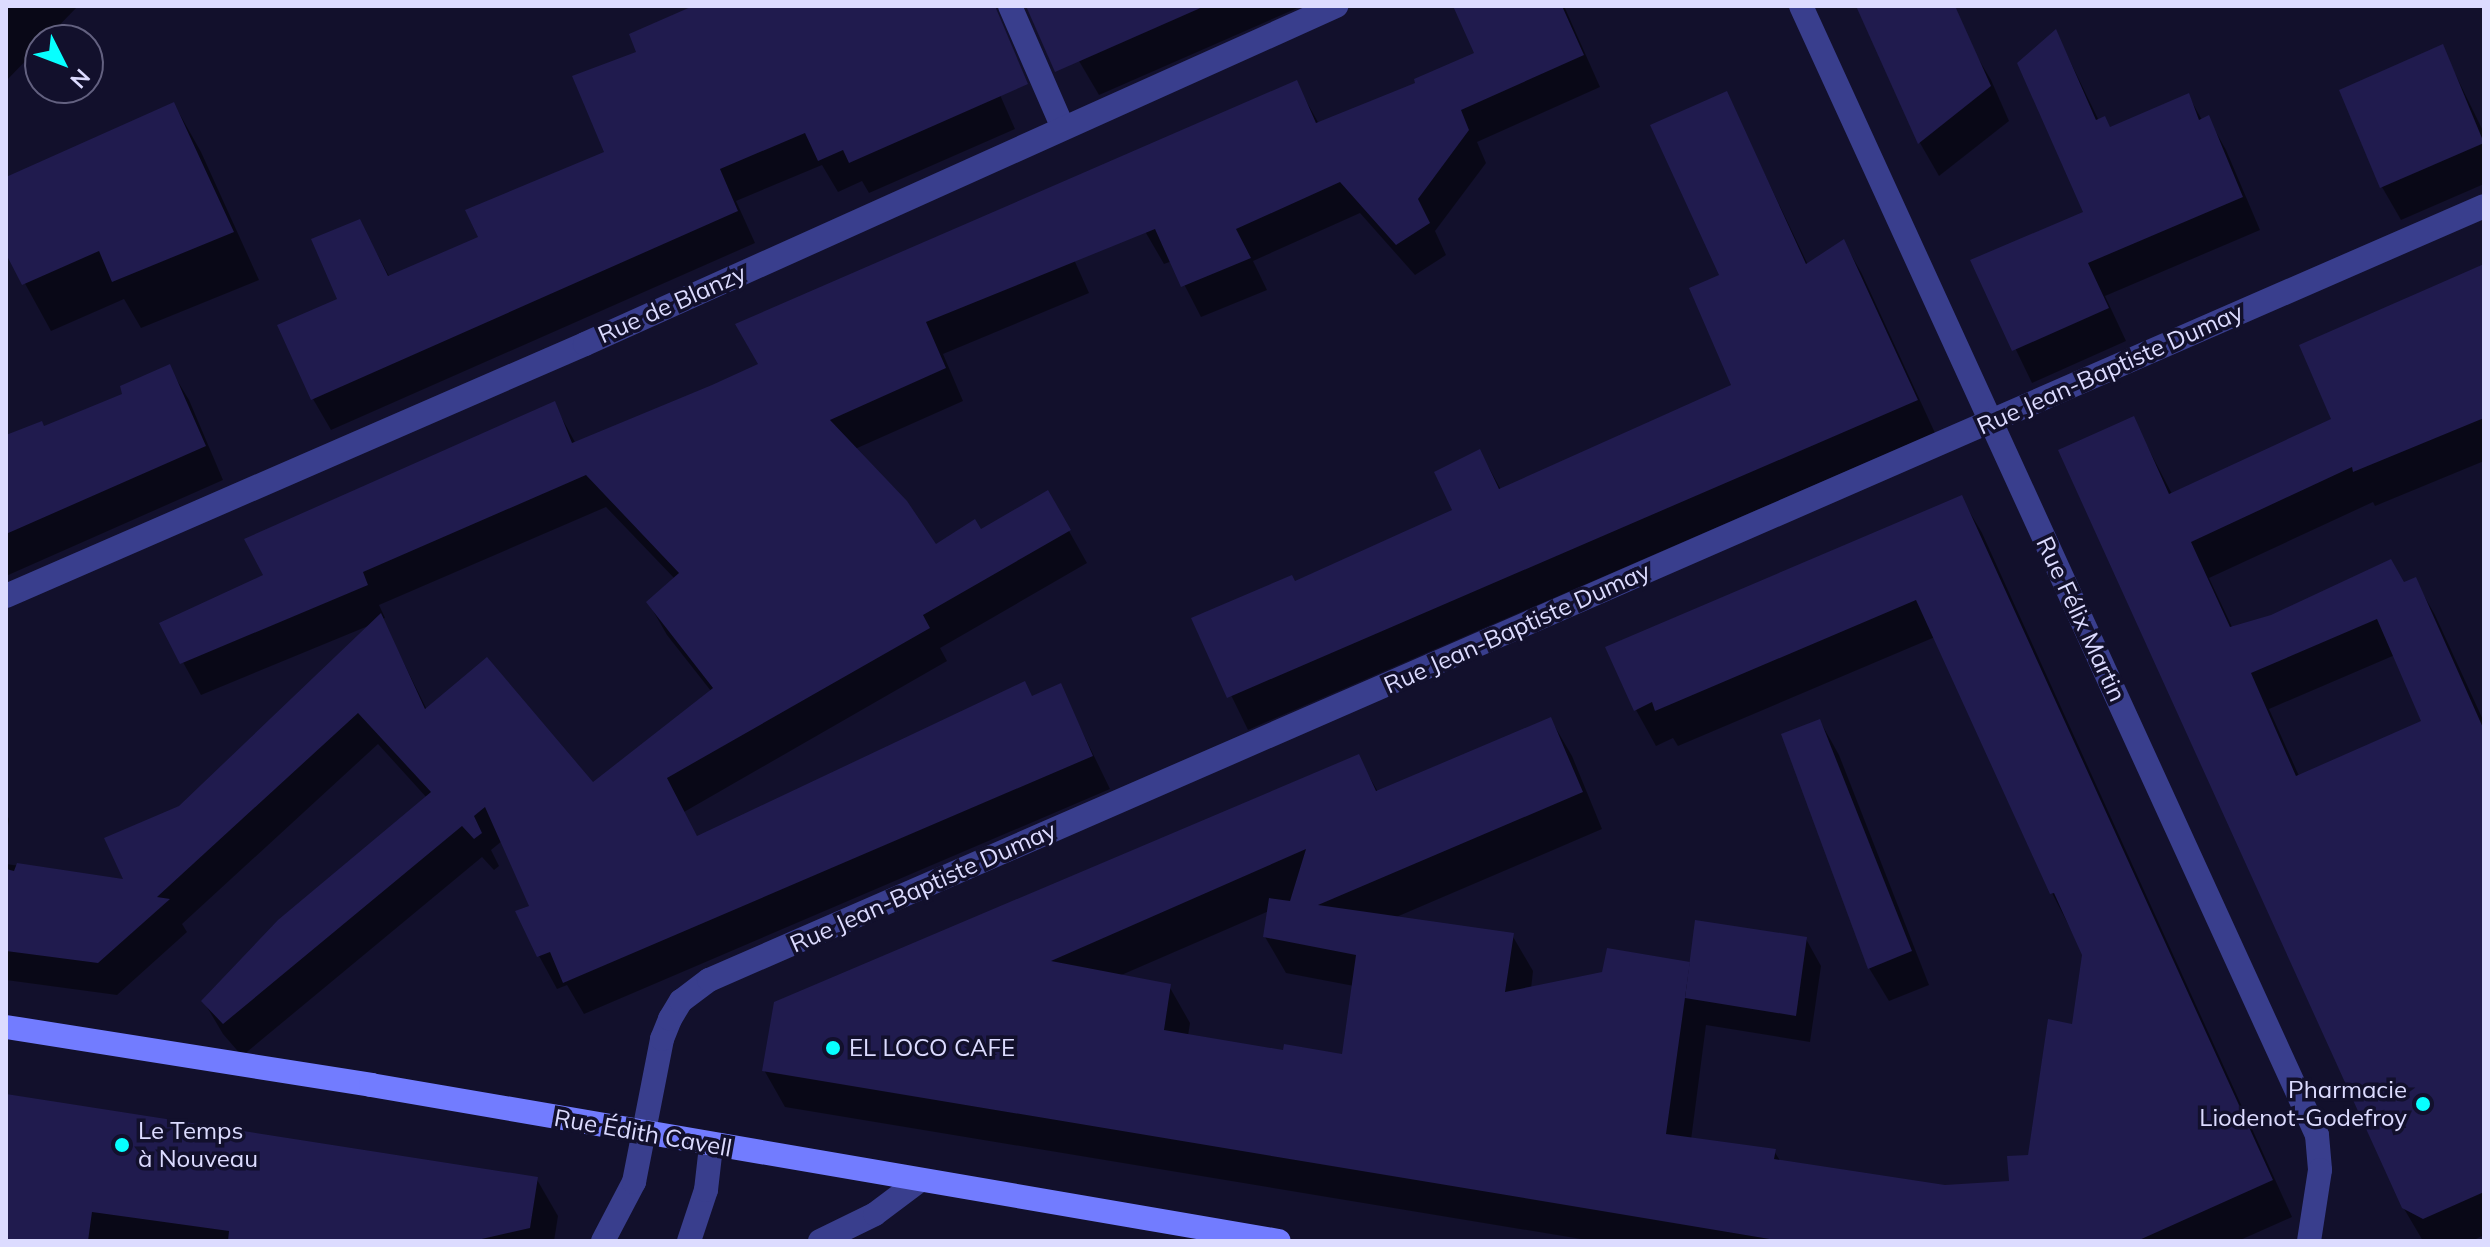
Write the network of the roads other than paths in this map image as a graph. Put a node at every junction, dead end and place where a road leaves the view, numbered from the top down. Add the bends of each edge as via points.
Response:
1 (1010, 6) edge
2 (1336, 6) edge
3 (1801, 6) edge
4 (1063, 128) junction
5 (2484, 206) edge
6 (1990, 422) junction
7 (6, 596) edge
8 (6, 1027) edge
9 (646, 1135) junction
10 (711, 1146) junction
11 (919, 1181) junction
12 (603, 1241) edge
13 (689, 1241) edge
14 (820, 1241) edge
15 (1279, 1241) edge
16 (2309, 1241) edge

1 - 4 street
2 - 4 street, Rue de Blanzy
3 - 6 street, Rue Félix Martin
4 - 7 street, Rue de Blanzy
5 - 6 street, Rue Jean-Baptiste Dumay
6 - 9 street, Rue Jean-Baptiste Dumay via 709,980 681,1001 670,1019
6 - 16 street, Rue Félix Martin via 2317,1135 2320,1170
8 - 9 street, Rue Édith Cavell
9 - 10 street, Rue Édith Cavell
9 - 12 street, Rue Jean-Baptiste Dumay via 634,1182
10 - 11 street, Rue Édith Cavell
10 - 13 street via 706,1190
11 - 14 street via 875,1214
11 - 15 street, Rue Édith Cavell

